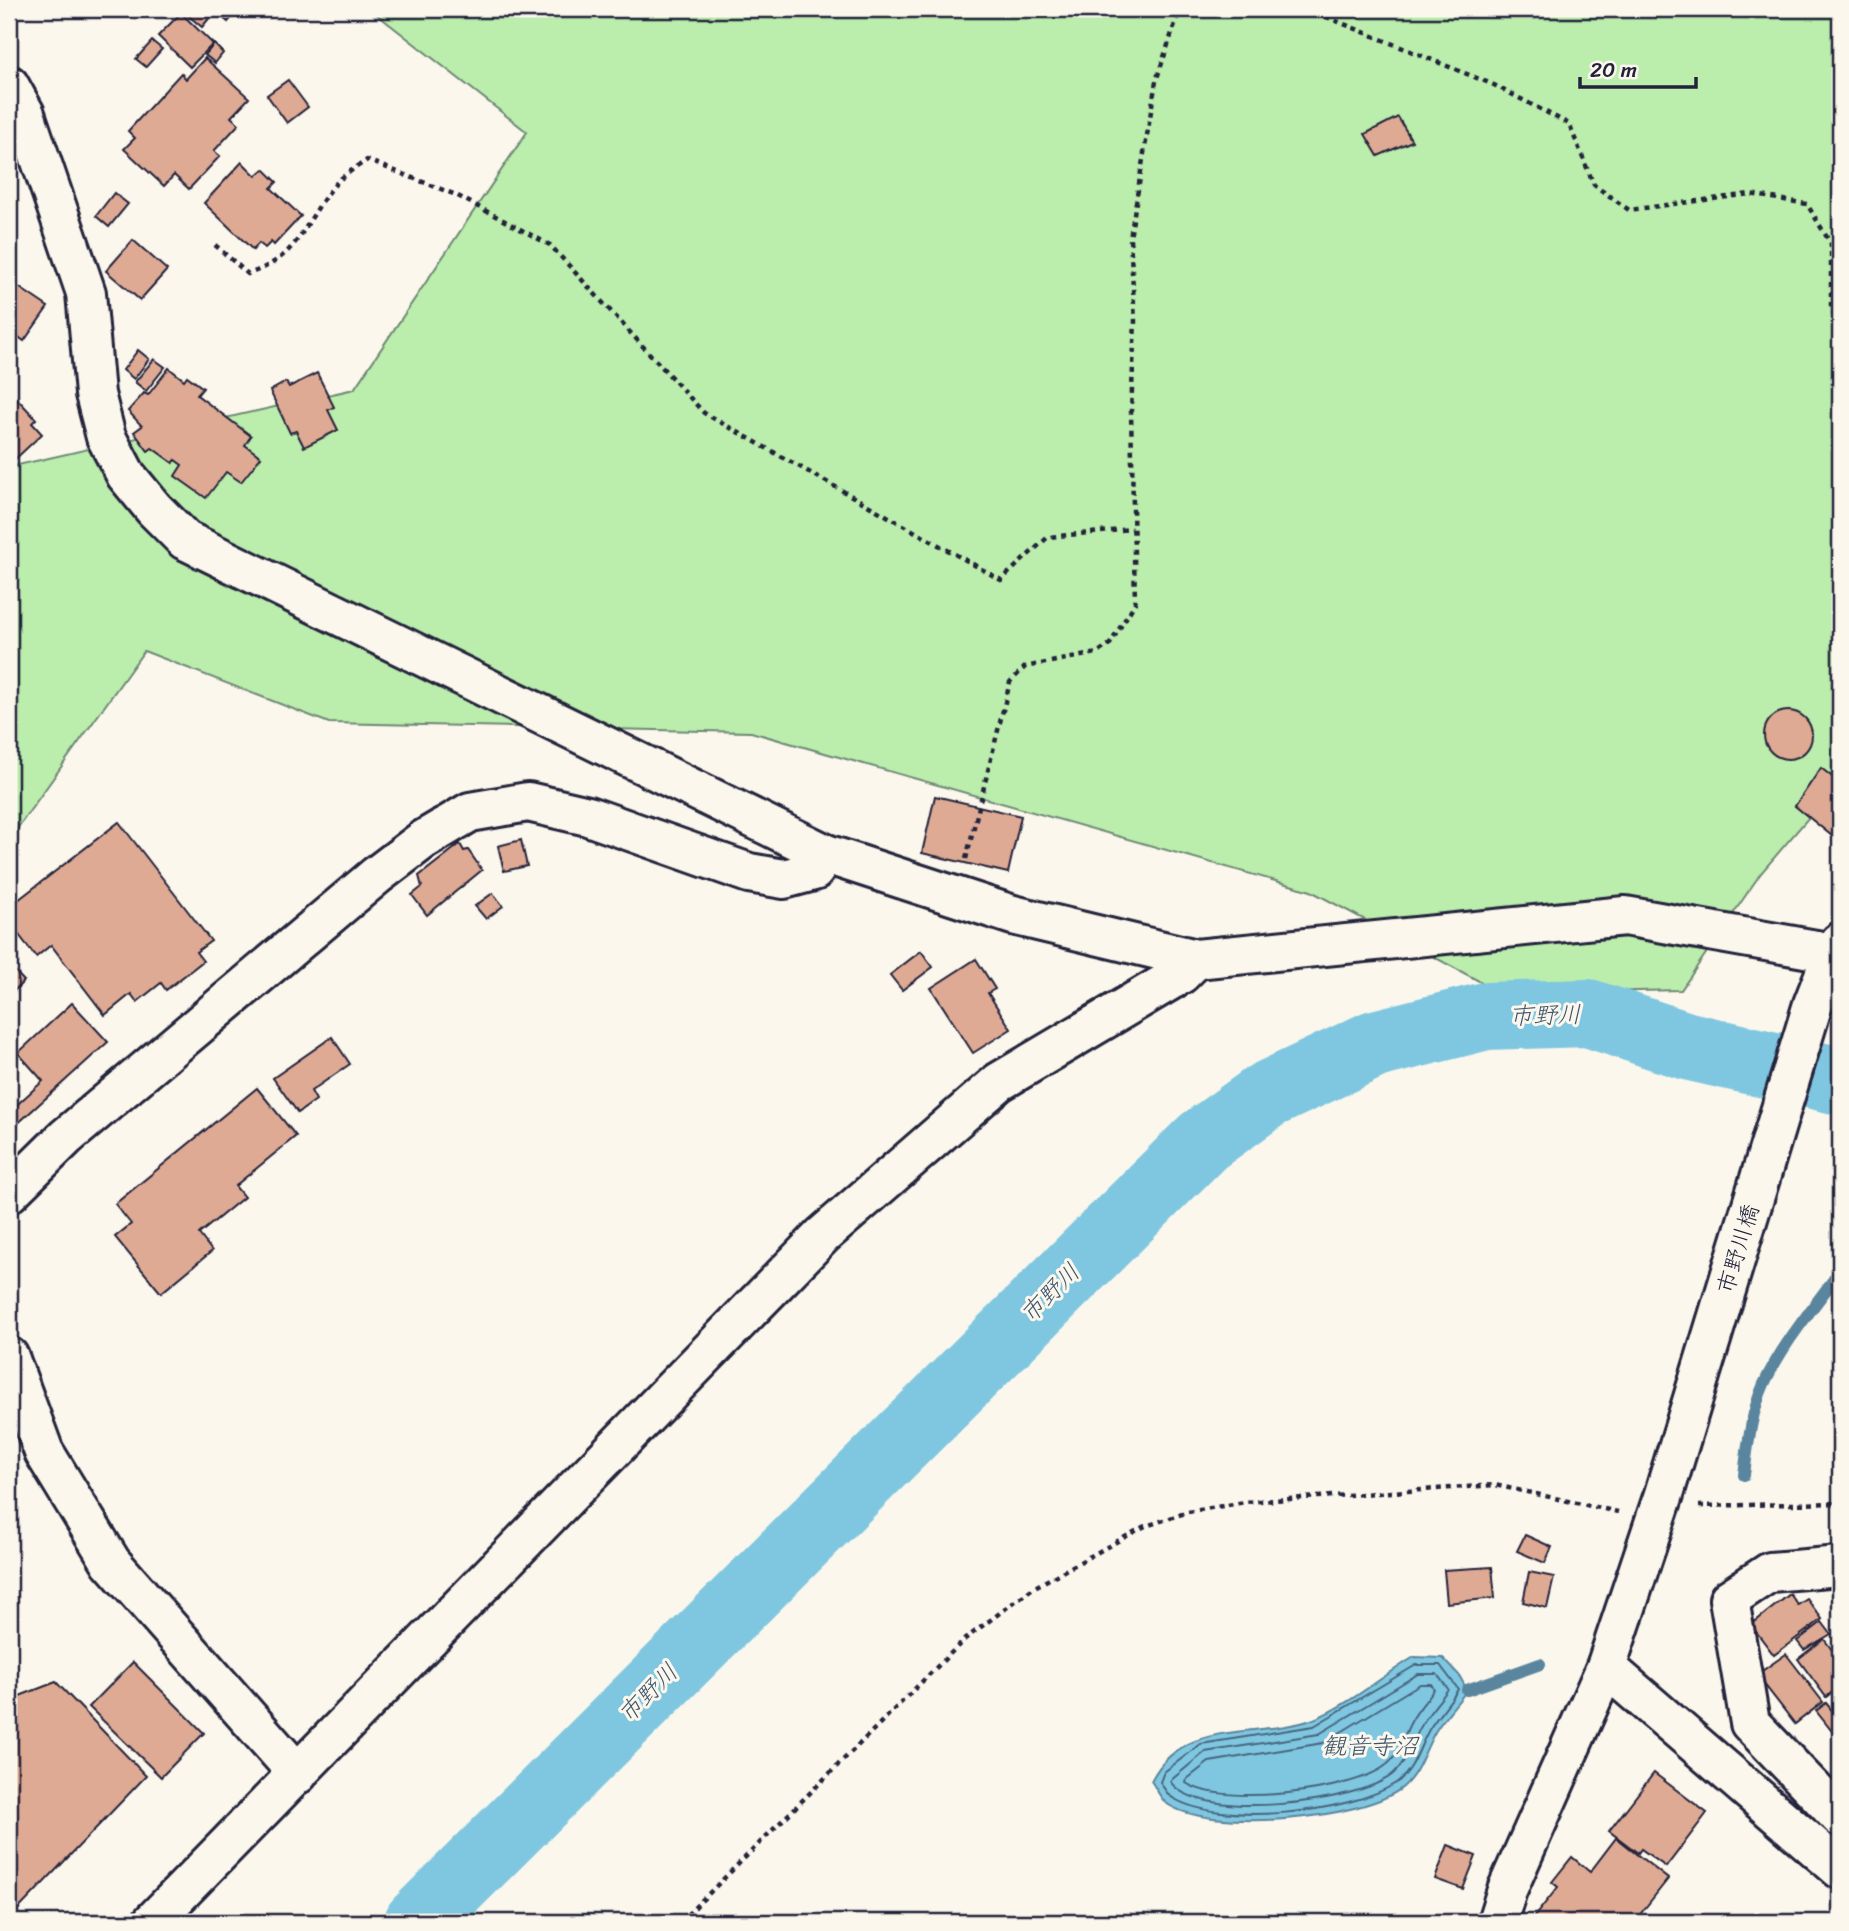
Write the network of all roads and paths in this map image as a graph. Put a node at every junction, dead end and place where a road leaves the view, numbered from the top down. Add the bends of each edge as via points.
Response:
1 (1180, 9) edge
2 (1307, 9) edge
3 (9, 85) edge
4 (215, 245) dead end
5 (1840, 334) edge
6 (1132, 529) junction
7 (826, 854) junction
8 (956, 897) junction
9 (1836, 947) edge
10 (1196, 959) junction
11 (9, 1193) edge
12 (9, 1357) edge
13 (1661, 1502) junction
14 (1840, 1503) edge
15 (1840, 1566) edge
16 (1606, 1667) junction
17 (298, 1774) junction
18 (1840, 1817) edge
19 (1840, 1869) edge
20 (152, 1922) edge
21 (680, 1922) edge
22 (1497, 1922) edge

1 - 6 path via 1156,82 1130,238 1135,321
2 - 5 path via 1494,85 1569,124 1594,185 1629,210 1750,194 1807,204 1831,244 1831,306
3 - 7 street via 25,114 86,293 95,394 106,437 127,475 185,540
4 - 6 path via 248,274 269,266 291,250 334,185 367,160 456,195 550,245 704,413 1001,580 1048,537
6 - 8 path via 1135,603 1110,644 1097,653 1025,667 1010,682
7 - 8 street
7 - 11 street via 814,871 784,879 749,873 588,816 528,802 470,812 377,875 66,1137
8 - 10 street
9 - 10 street via 1625,916
9 - 13 street, 市野川橋 via 1813,1004
10 - 17 street via 1181,974 999,1082 823,1235
12 - 17 street via 44,1452 111,1562
13 - 14 path
13 - 16 street, 市野川橋
13 - 21 path via 1629,1514 1495,1485 1245,1502 1188,1512 1143,1527 1033,1588 965,1639
15 - 18 street via 1770,1572 1729,1598 1750,1723
16 - 19 street
16 - 22 street, 市野川橋
17 - 20 street

